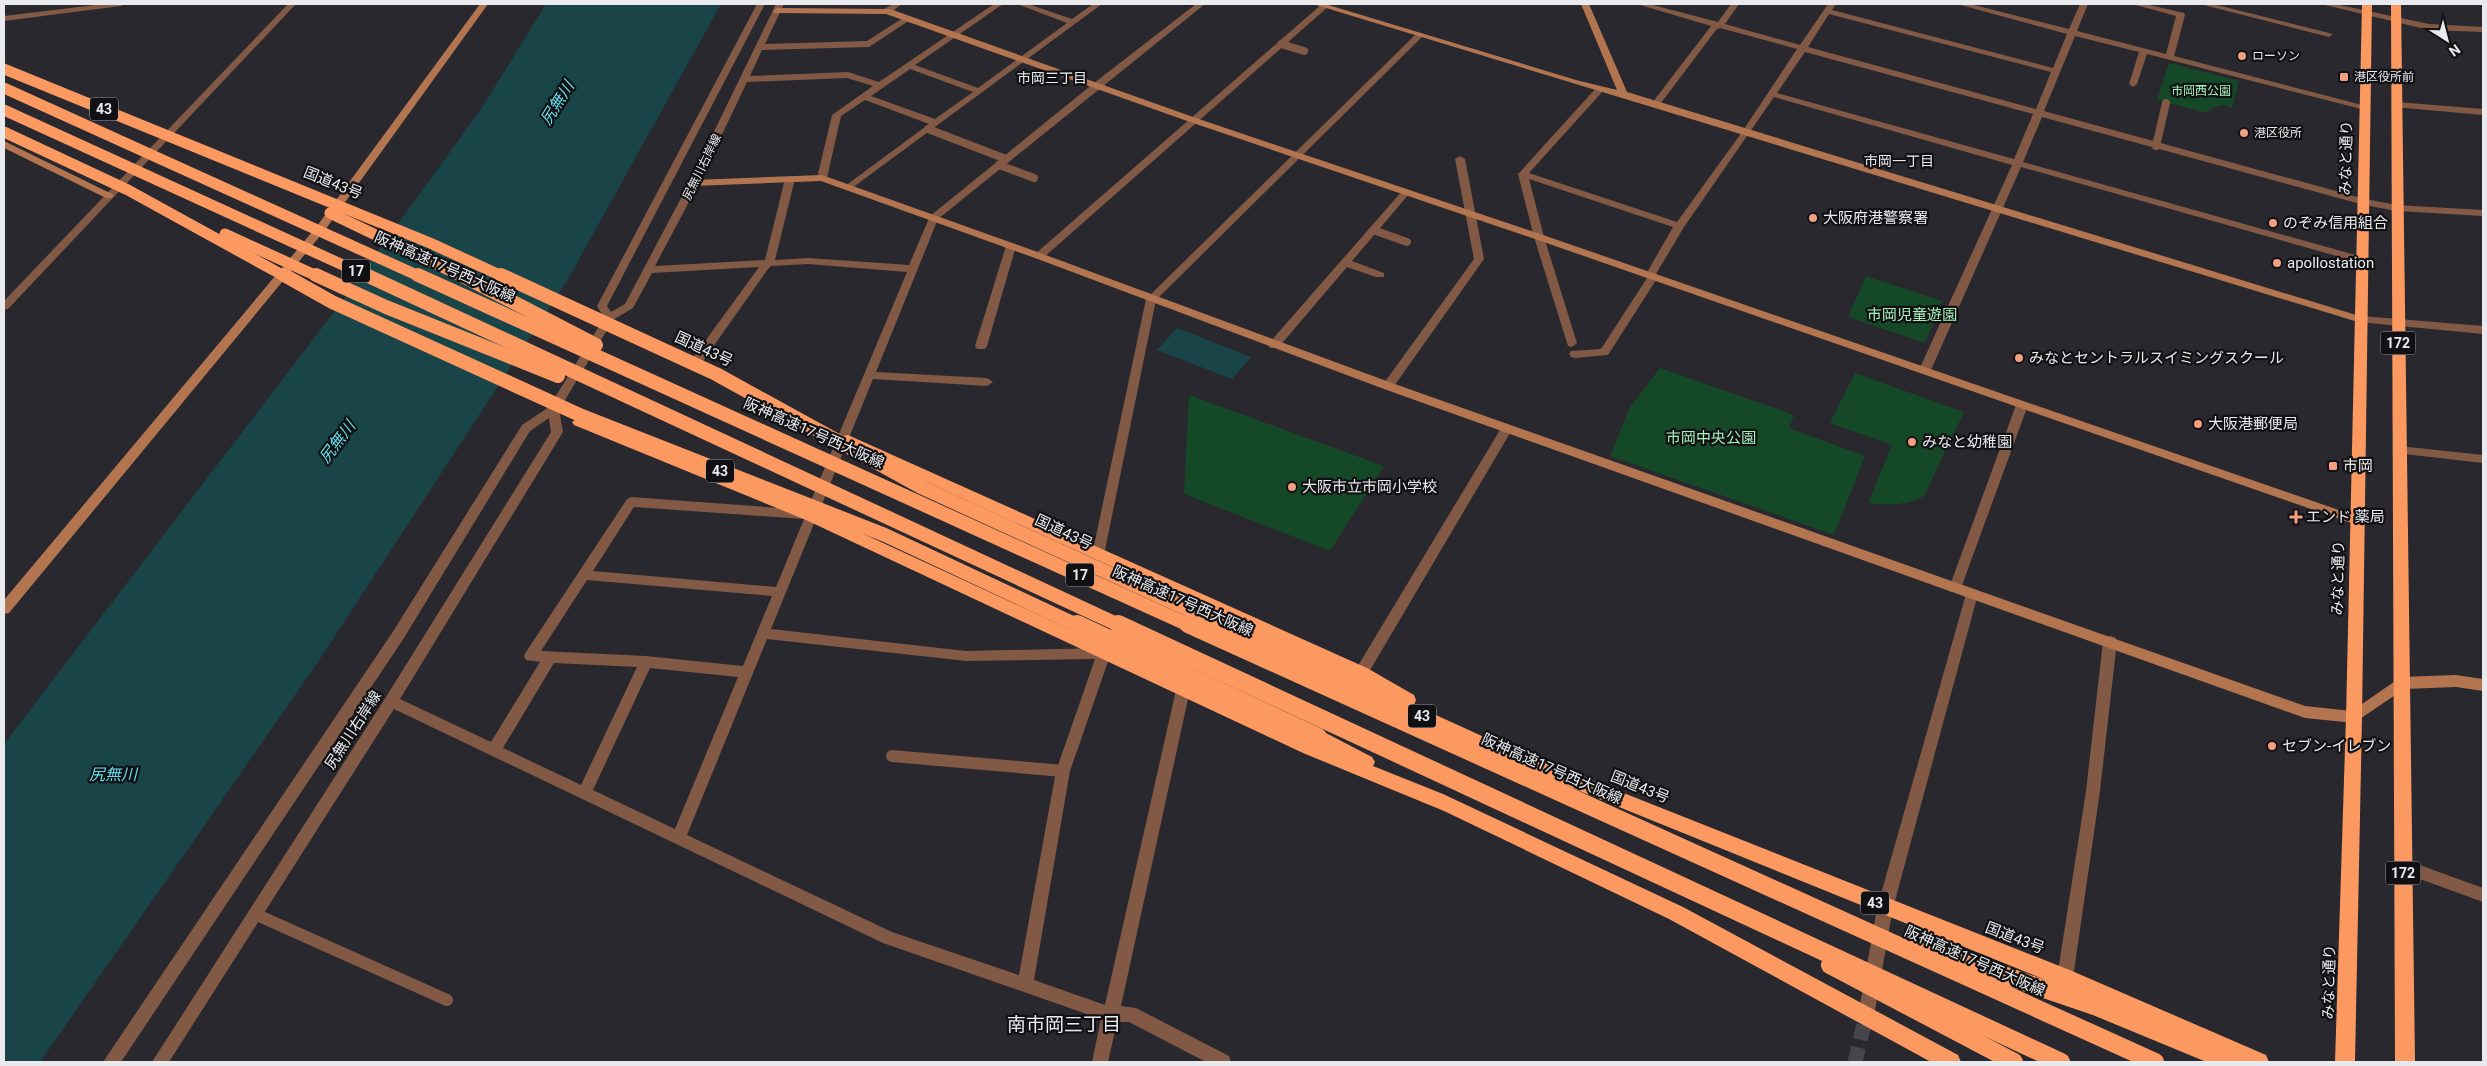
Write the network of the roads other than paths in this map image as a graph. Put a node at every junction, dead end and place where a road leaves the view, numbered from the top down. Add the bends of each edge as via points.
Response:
1 (121, 4) edge
2 (292, 4) edge
3 (484, 4) edge
4 (762, 4) edge
5 (898, 4) edge
6 (999, 4) edge
7 (1021, 4) edge
8 (1098, 4) edge
9 (1201, 4) edge
10 (1586, 4) edge
11 (1640, 4) edge
12 (1735, 4) edge
13 (1961, 4) edge
14 (2084, 4) edge
15 (2136, 4) edge
16 (2204, 4) edge
17 (2325, 4) edge
18 (2396, 4) edge
19 (1321, 5) edge
20 (889, 7) edge
21 (1830, 7) edge
22 (778, 8) edge
23 (2366, 8) edge
24 (909, 18) junction
25 (4, 19) edge
26 (2396, 20) junction
27 (1073, 22) junction
28 (1720, 25) junction
29 (2483, 30) edge
30 (2072, 32) junction
31 (954, 34) junction
32 (2329, 34) dead end
33 (1419, 36) junction
34 (1281, 44) junction
35 (760, 47) junction
36 (1802, 48) junction
37 (2144, 50) junction
38 (1304, 51) dead end
39 (2169, 57) junction
40 (1022, 59) junction
41 (908, 66) junction
42 (4, 67) edge
43 (2056, 71) junction
44 (744, 79) junction
45 (2133, 84) dead end
46 (1097, 85) junction
47 (880, 86) junction
48 (4, 88) edge
49 (1600, 89) junction
50 (979, 91) junction
51 (1623, 94) junction
52 (1772, 94) junction
53 (864, 96) junction
54 (2166, 103) dead end
55 (1655, 104) junction
56 (2397, 105) junction
57 (2365, 107) junction
58 (4, 110) edge
59 (2483, 112) edge
60 (2039, 114) junction
61 (1194, 120) junction
62 (936, 122) junction
63 (928, 129) junction
64 (4, 132) edge
65 (170, 132) junction
66 (1746, 133) junction
67 (4, 144) edge
68 (2156, 146) junction
69 (204, 151) junction
70 (1296, 155) junction
71 (1460, 159) dead end
72 (1003, 162) junction
73 (2018, 163) junction
74 (1523, 174) junction
75 (822, 178) junction
76 (1034, 178) dead end
77 (790, 179) junction
78 (694, 183) junction
79 (848, 188) junction
80 (128, 190) junction
81 (1406, 192) junction
82 (109, 196) junction
83 (2364, 202) junction
84 (2397, 208) junction
85 (1998, 210) junction
86 (1471, 214) junction
87 (2483, 214) edge
88 (934, 218) junction
89 (1679, 226) junction
90 (1373, 230) junction
91 (1539, 237) junction
92 (1407, 242) dead end
93 (1011, 246) junction
94 (1039, 256) junction
95 (2362, 260) junction
96 (1344, 262) junction
97 (769, 263) junction
98 (913, 269) junction
99 (648, 270) junction
100 (1380, 275) dead end
101 (1651, 277) junction
102 (1151, 299) junction
103 (4, 306) edge
104 (609, 318) junction
105 (2362, 320) junction
106 (2398, 323) junction
107 (2483, 330) edge
108 (1274, 345) junction
109 (981, 346) dead end
110 (699, 358) junction
111 (1924, 370) junction
112 (868, 374) junction
113 (987, 382) dead end
114 (1388, 386) junction
115 (2022, 405) junction
116 (553, 410) junction
117 (732, 416) junction
118 (1507, 428) junction
119 (707, 436) junction
120 (842, 438) junction
121 (2399, 450) junction
122 (2483, 459) edge
123 (811, 516) junction
124 (2358, 521) junction
125 (1098, 555) junction
126 (582, 574) junction
127 (1954, 588) junction
128 (780, 592) junction
129 (1972, 594) junction
130 (4, 609) edge
131 (763, 633) junction
132 (2110, 641) junction
133 (1104, 653) junction
134 (550, 657) junction
135 (646, 662) junction
136 (747, 672) junction
137 (1357, 679) junction
138 (2401, 683) junction
139 (2483, 685) edge
140 (1184, 690) junction
141 (391, 701) junction
142 (2354, 717) junction
143 (494, 750) junction
144 (892, 756) dead end
145 (1063, 772) junction
146 (584, 794) junction
147 (1444, 803) junction
148 (678, 839) junction
149 (2403, 866) junction
150 (2483, 895) edge
151 (1885, 908) junction
152 (255, 914) junction
153 (1824, 914) junction
154 (1748, 918) junction
155 (2064, 978) junction
156 (1024, 985) junction
157 (447, 1000) dead end
158 (1109, 1014) junction
159 (1866, 1016) junction
160 (110, 1062) edge
161 (160, 1062) edge
162 (1100, 1062) edge
163 (1223, 1062) edge
164 (1951, 1062) edge
165 (2014, 1062) edge
166 (2061, 1062) edge
167 (2155, 1062) edge
168 (2230, 1062) edge
169 (2259, 1062) edge
170 (2345, 1062) edge
171 (2405, 1062) edge

1 - 25 street
2 - 65 street
3 - 130 street via 321,228
4 - 104 street via 602,306
5 - 20 street
6 - 31 street
7 - 27 street
8 - 27 street
9 - 46 street
10 - 51 street
11 - 28 street
12 - 28 street
13 - 30 street
14 - 30 street
15 - 39 street via 2181,15
16 - 32 street
17 - 23 street
18 - 26 highway, 172
19 - 33 street
19 - 34 street
20 - 22 street
20 - 24 street
21 - 36 street
21 - 43 street
22 - 35 street, 尻無川右岸線
23 - 26 street
23 - 57 highway, みなと通り / 172
24 - 31 street
24 - 35 street via 869,44
26 - 29 street via 2429,27
26 - 56 highway, 172
27 - 40 street
28 - 36 street
28 - 55 street via 1713,28
30 - 37 street
30 - 43 street
31 - 40 street
31 - 41 street
33 - 49 street
33 - 70 street
34 - 38 lane
34 - 61 street
35 - 44 street, 尻無川右岸線
36 - 52 street
36 - 60 street
37 - 39 street
37 - 45 street
39 - 57 street
40 - 46 street
40 - 50 street
41 - 47 street
41 - 50 street
42 - 65 street
42 - 69 highway, 国道43号 / 43, bridge
43 - 60 street
44 - 47 street via 848,75
44 - 78 street, 尻無川右岸線
46 - 61 street
46 - 72 street
47 - 53 street
48 - 117 highway, 阪神高速17号西大阪線 / 17, bridge
49 - 51 street
49 - 74 street
50 - 62 street
51 - 55 street
52 - 66 street
52 - 73 street
53 - 62 street
53 - 75 street via 837,115
54 - 68 lane
55 - 66 street
56 - 59 street
56 - 84 highway, 172
57 - 83 highway, みなと通り / 172
58 - 119 highway, 17, bridge
60 - 68 street
60 - 73 street
61 - 70 street
61 - 94 street
62 - 63 street
63 - 72 lane
63 - 79 street
64 - 80 highway, 43, bridge
65 - 82 street
66 - 85 street
66 - 89 street
67 - 82 street
68 - 83 street
69 - 117 highway, bridge via 487,288
69 - 137 highway, 国道43号 / 43, bridge via 430,243 716,374 923,488
70 - 81 street
70 - 102 street
71 - 86 street
72 - 76 lane
72 - 88 street
73 - 85 street
73 - 95 street
74 - 89 street
74 - 91 street
75 - 77 street
75 - 79 street
77 - 78 street
77 - 97 street
78 - 99 street, 尻無川右岸線
79 - 88 street
80 - 119 highway, bridge via 386,307
80 - 147 highway, 43, bridge via 332,302 591,420 885,535 1318,737
81 - 86 street
81 - 90 street
82 - 103 street
83 - 84 street
83 - 95 highway, みなと通り / 172
84 - 87 street
84 - 106 highway, 172
85 - 105 street
85 - 111 street
86 - 91 street
86 - 114 street via 1479,259
88 - 93 street
88 - 98 street
89 - 101 street
90 - 92 lane
90 - 96 street
91 - 101 street
91 - 101 street via 1574,348 1604,352
93 - 94 street
93 - 109 street
94 - 102 street
95 - 105 highway, みなと通り / 172
96 - 100 street
96 - 108 street
97 - 98 street via 808,261
97 - 99 street
97 - 110 street
98 - 112 street
99 - 104 street, 尻無川右岸線 via 629,306
101 - 111 street
102 - 108 street
102 - 125 street
104 - 110 highway, 43
104 - 116 street
105 - 106 street
105 - 124 highway, みなと通り / 172
106 - 107 street
106 - 121 highway, 172
108 - 114 street
110 - 120 highway, 43
111 - 115 street
112 - 113 street
112 - 120 street
114 - 118 street
115 - 124 street
115 - 127 street
116 - 123 highway, 43
116 - 141 street, 尻無川右岸線 via 557,432
116 - 160 street, 尻無川右岸線 via 526,428 399,634
117 - 153 highway, 阪神高速17号西大阪線 / 17, bridge
118 - 127 street
118 - 137 street
119 - 154 highway, 17, bridge
120 - 123 street
120 - 125 highway, 43
121 - 122 street
121 - 138 highway, 172
123 - 126 street via 631,502
123 - 128 street
123 - 133 highway, 43
124 - 142 highway, みなと通り / 172
125 - 137 highway, 43
126 - 128 street
126 - 134 street via 531,656
127 - 129 street
128 - 131 street
129 - 132 street
129 - 151 street
131 - 133 street via 966,656
131 - 136 street
132 - 142 street via 2305,712
132 - 155 street via 2094,791
133 - 140 highway, 43
133 - 145 street
134 - 135 street
134 - 143 street
135 - 136 street
135 - 146 street
136 - 148 street
137 - 151 highway, 国道43号 / 43 via 1489,747
138 - 139 street via 2456,681
138 - 142 street
138 - 149 highway, 172
140 - 147 highway, 43 via 1309,748
140 - 158 street
141 - 143 street
141 - 152 street, 尻無川右岸線
142 - 170 highway, みなと通り / 172
143 - 146 street
144 - 145 lane
145 - 156 street
146 - 148 street
147 - 159 highway, 43 via 1676,913
148 - 156 street via 889,938
149 - 150 street
149 - 171 highway, 172
151 - 155 highway, 国道43号 / 43
151 - 159 street
152 - 157 lane
152 - 161 street, 尻無川右岸線
153 - 167 highway, 阪神高速17号西大阪線 / 17, bridge
153 - 168 highway, bridge via 2097,1007
154 - 165 highway, bridge via 1848,976
154 - 166 highway, 17, bridge
155 - 169 highway, 国道43号 / 43
156 - 158 street
158 - 162 street
158 - 163 street via 1130,1014
159 - 164 highway, 43

